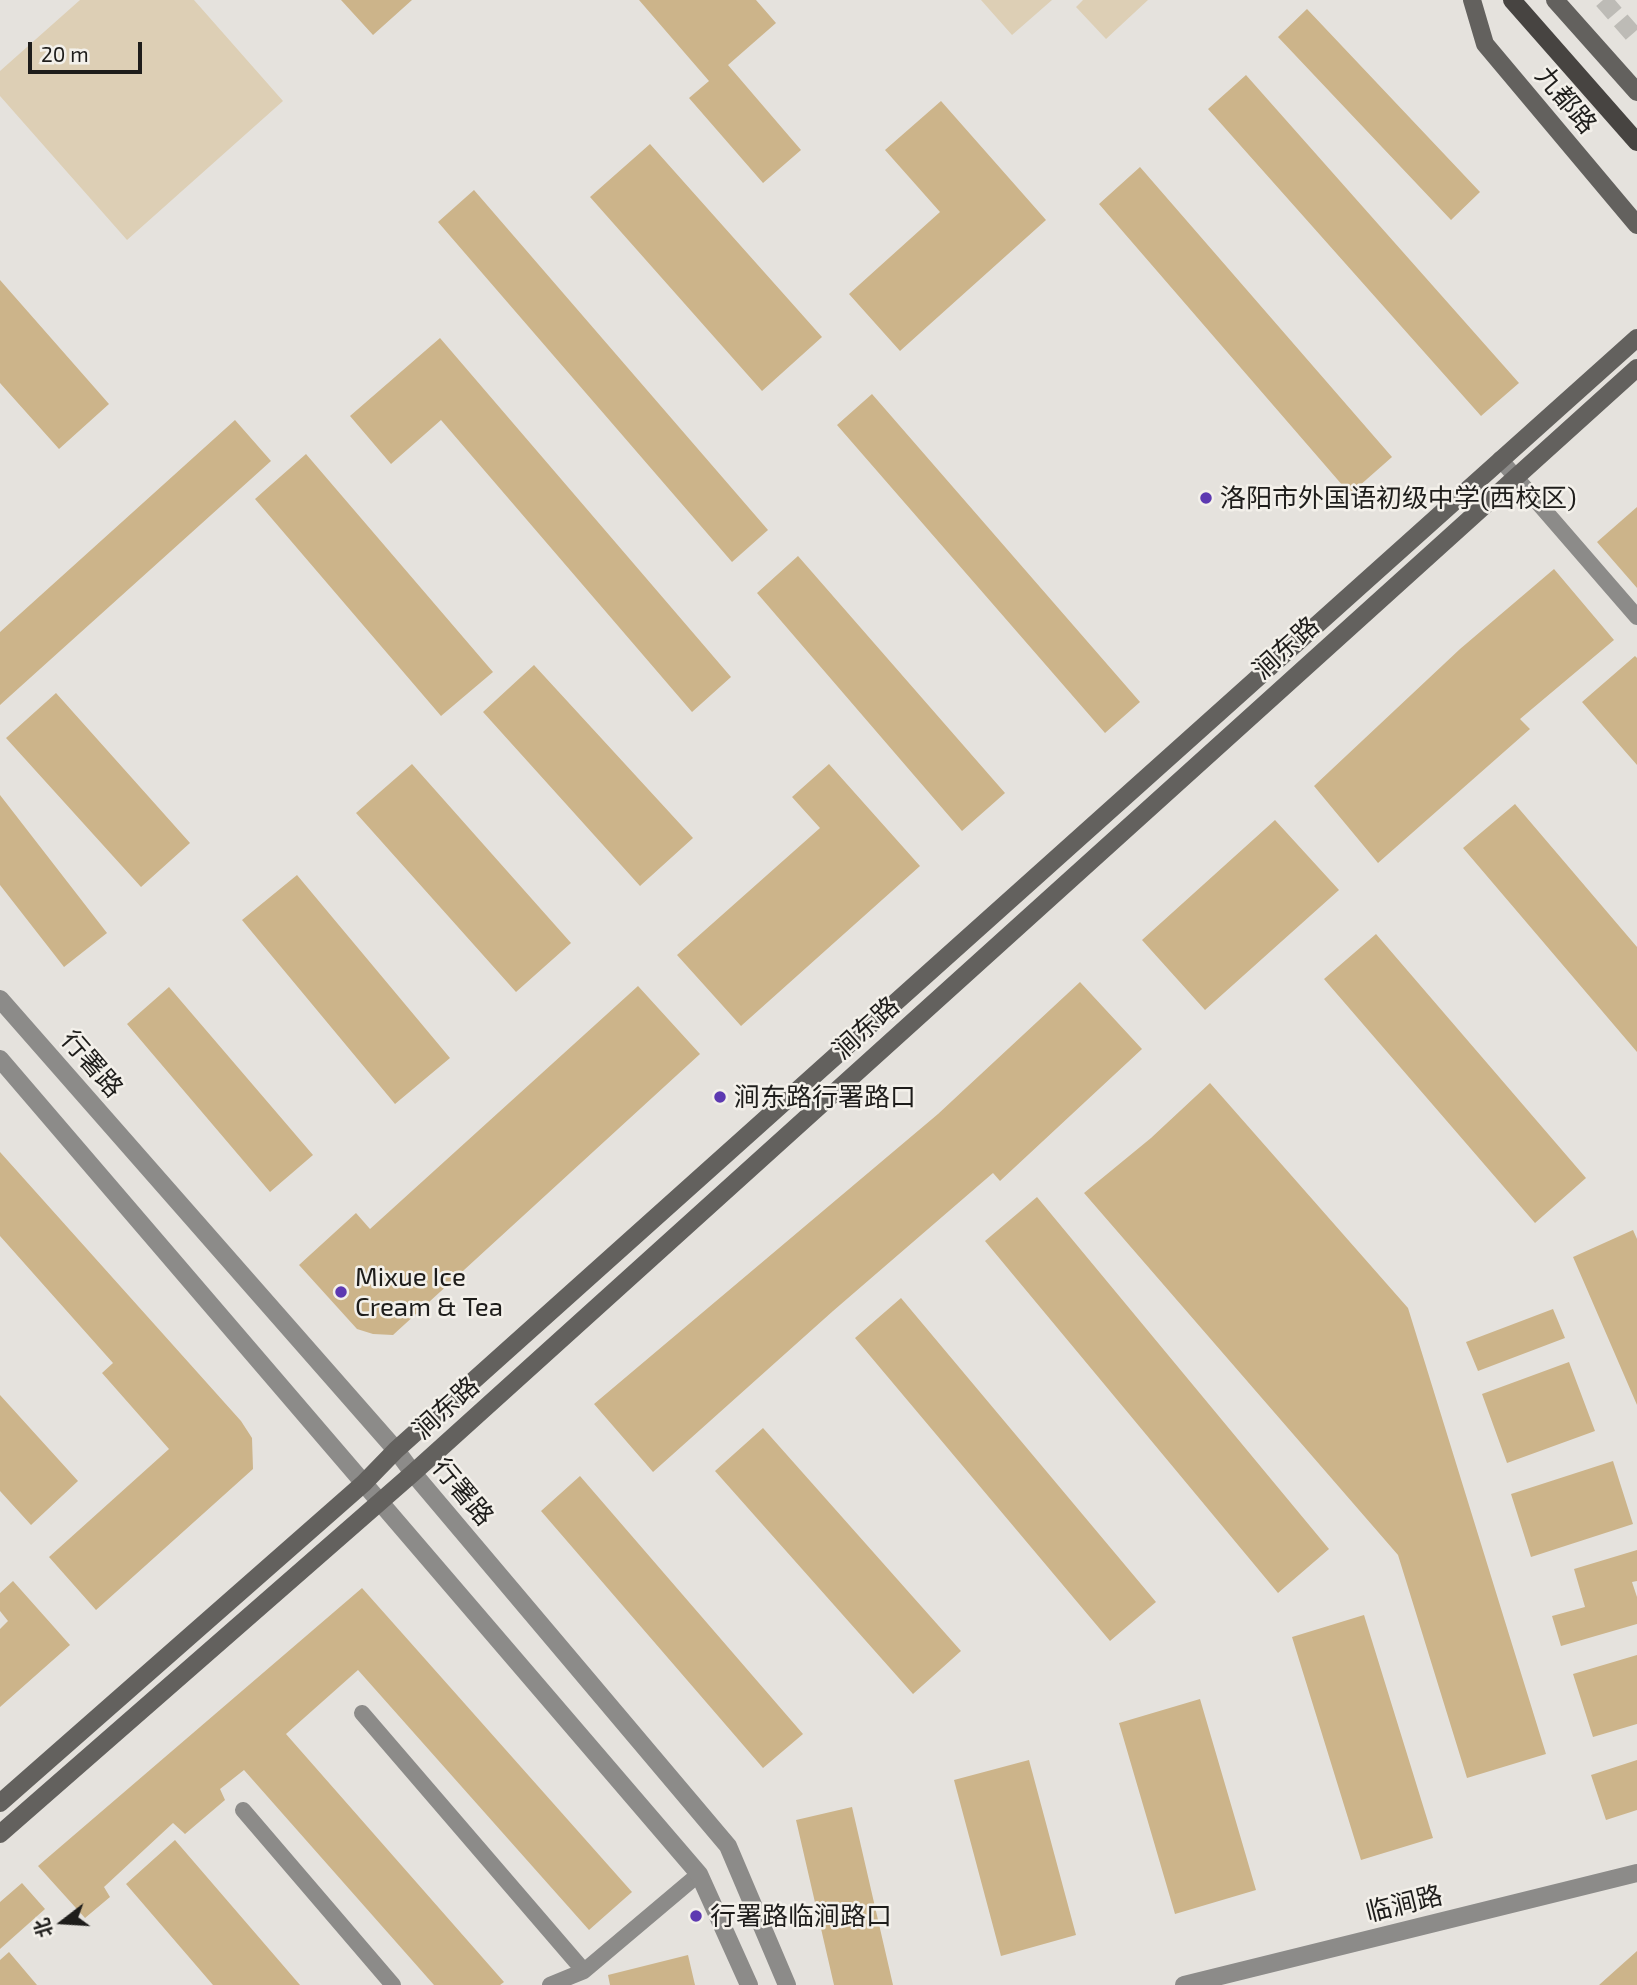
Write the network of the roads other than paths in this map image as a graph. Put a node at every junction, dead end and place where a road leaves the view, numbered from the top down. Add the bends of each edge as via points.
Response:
1 (1472, 0) edge
2 (1512, 0) edge
3 (1555, 0) edge
4 (1637, 92) edge
5 (1637, 142) edge
6 (1637, 225) edge
7 (1637, 338) edge
8 (1637, 368) edge
9 (1500, 459) junction
10 (1515, 476) junction
11 (1637, 617) edge
12 (0, 999) edge
13 (0, 1059) edge
14 (396, 1450) junction
15 (413, 1474) junction
16 (364, 1483) junction
17 (379, 1501) junction
18 (362, 1713) dead end
19 (0, 1803) edge
20 (243, 1810) dead end
21 (0, 1834) edge
22 (1637, 1873) edge
23 (699, 1874) junction
24 (584, 1971) junction
25 (393, 1985) edge
26 (550, 1985) edge
27 (749, 1985) edge
28 (787, 1985) edge
29 (1184, 1985) edge

1 - 6 street, 九都路 via 1485,44
2 - 5 main road
3 - 4 street
7 - 9 street, 涧东路
8 - 10 street, 涧东路
9 - 10 lane
9 - 14 street, 涧东路
10 - 11 lane
10 - 15 street, 涧东路
12 - 14 street, 行署路
13 - 16 street
14 - 15 street, 行署路
14 - 16 street, 涧东路
15 - 17 street, 涧东路
15 - 28 street, 行署路 via 728,1846
16 - 17 street
16 - 19 street, 涧东路
17 - 21 street, 涧东路
17 - 23 street
18 - 24 lane
20 - 25 lane
22 - 29 street, 临涧路
23 - 24 lane
23 - 27 street
24 - 26 lane

